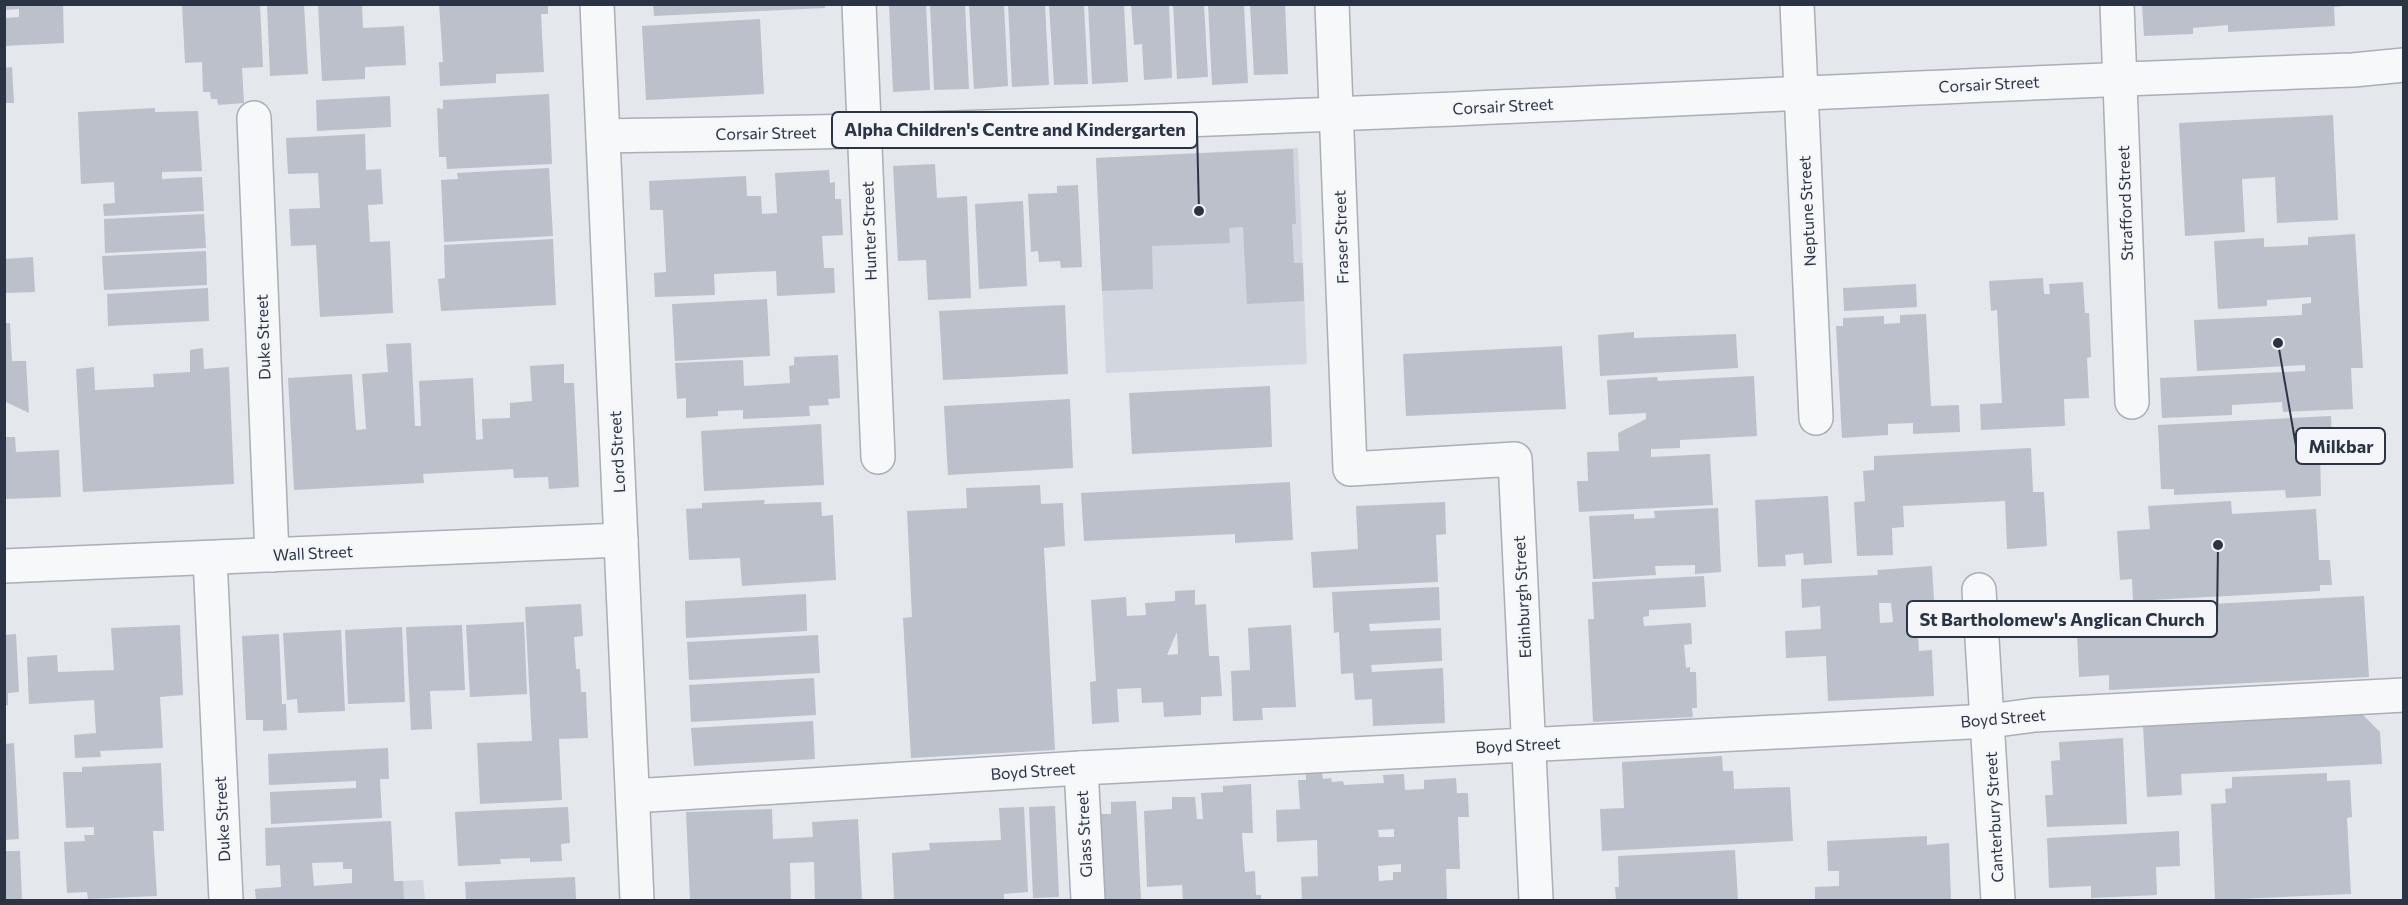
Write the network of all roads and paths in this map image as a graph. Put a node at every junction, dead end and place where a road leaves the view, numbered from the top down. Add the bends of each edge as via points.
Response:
1 (597, 4) edge
2 (859, 4) edge
3 (1332, 4) edge
4 (1797, 4) edge
5 (2117, 4) edge
6 (2403, 65) edge
7 (2121, 78) junction
8 (1801, 93) junction
9 (1336, 113) junction
10 (254, 118) dead end
11 (865, 131) junction
12 (603, 136) junction
13 (2132, 402) dead end
14 (1816, 418) dead end
15 (878, 457) dead end
16 (1350, 469) joint
17 (621, 540) junction
18 (272, 555) junction
19 (210, 558) junction
20 (4, 566) edge
21 (1979, 590) dead end
22 (2403, 695) edge
23 (1989, 721) junction
24 (1529, 745) junction
25 (1081, 768) junction
26 (633, 796) junction
27 (225, 900) edge
28 (637, 900) edge
29 (1088, 900) edge
30 (1536, 900) edge
31 (1998, 900) edge

1 - 12 street, Lord Street
2 - 11 street, Hunter Street
3 - 9 street, Fraser Street
4 - 8 street, Neptune Street
5 - 7 street, Strafford Street
6 - 7 street, Corsair Street
7 - 8 street, Corsair Street
7 - 13 street, Strafford Street
8 - 9 street, Corsair Street
8 - 14 street, Neptune Street
9 - 11 street, Corsair Street
9 - 16 street, Fraser Street
10 - 18 street, Duke Street
11 - 12 street, Corsair Street
11 - 15 street, Hunter Street
12 - 17 street, Lord Street
16 - 24 street, Edinburgh Street via 1515,459
17 - 18 street, Wall Street
17 - 26 street, Lord Street
18 - 19 street, Wall Street
19 - 20 street, Wall Street
19 - 27 street, Duke Street
21 - 23 street, Canterbury Street
22 - 23 street, Boyd Street via 2034,715
23 - 24 street, Boyd Street
23 - 31 street, Canterbury Street
24 - 25 street, Boyd Street
24 - 30 street, Edinburgh Street
25 - 26 street, Boyd Street
25 - 29 street, Glass Street
26 - 28 street, Lord Street

